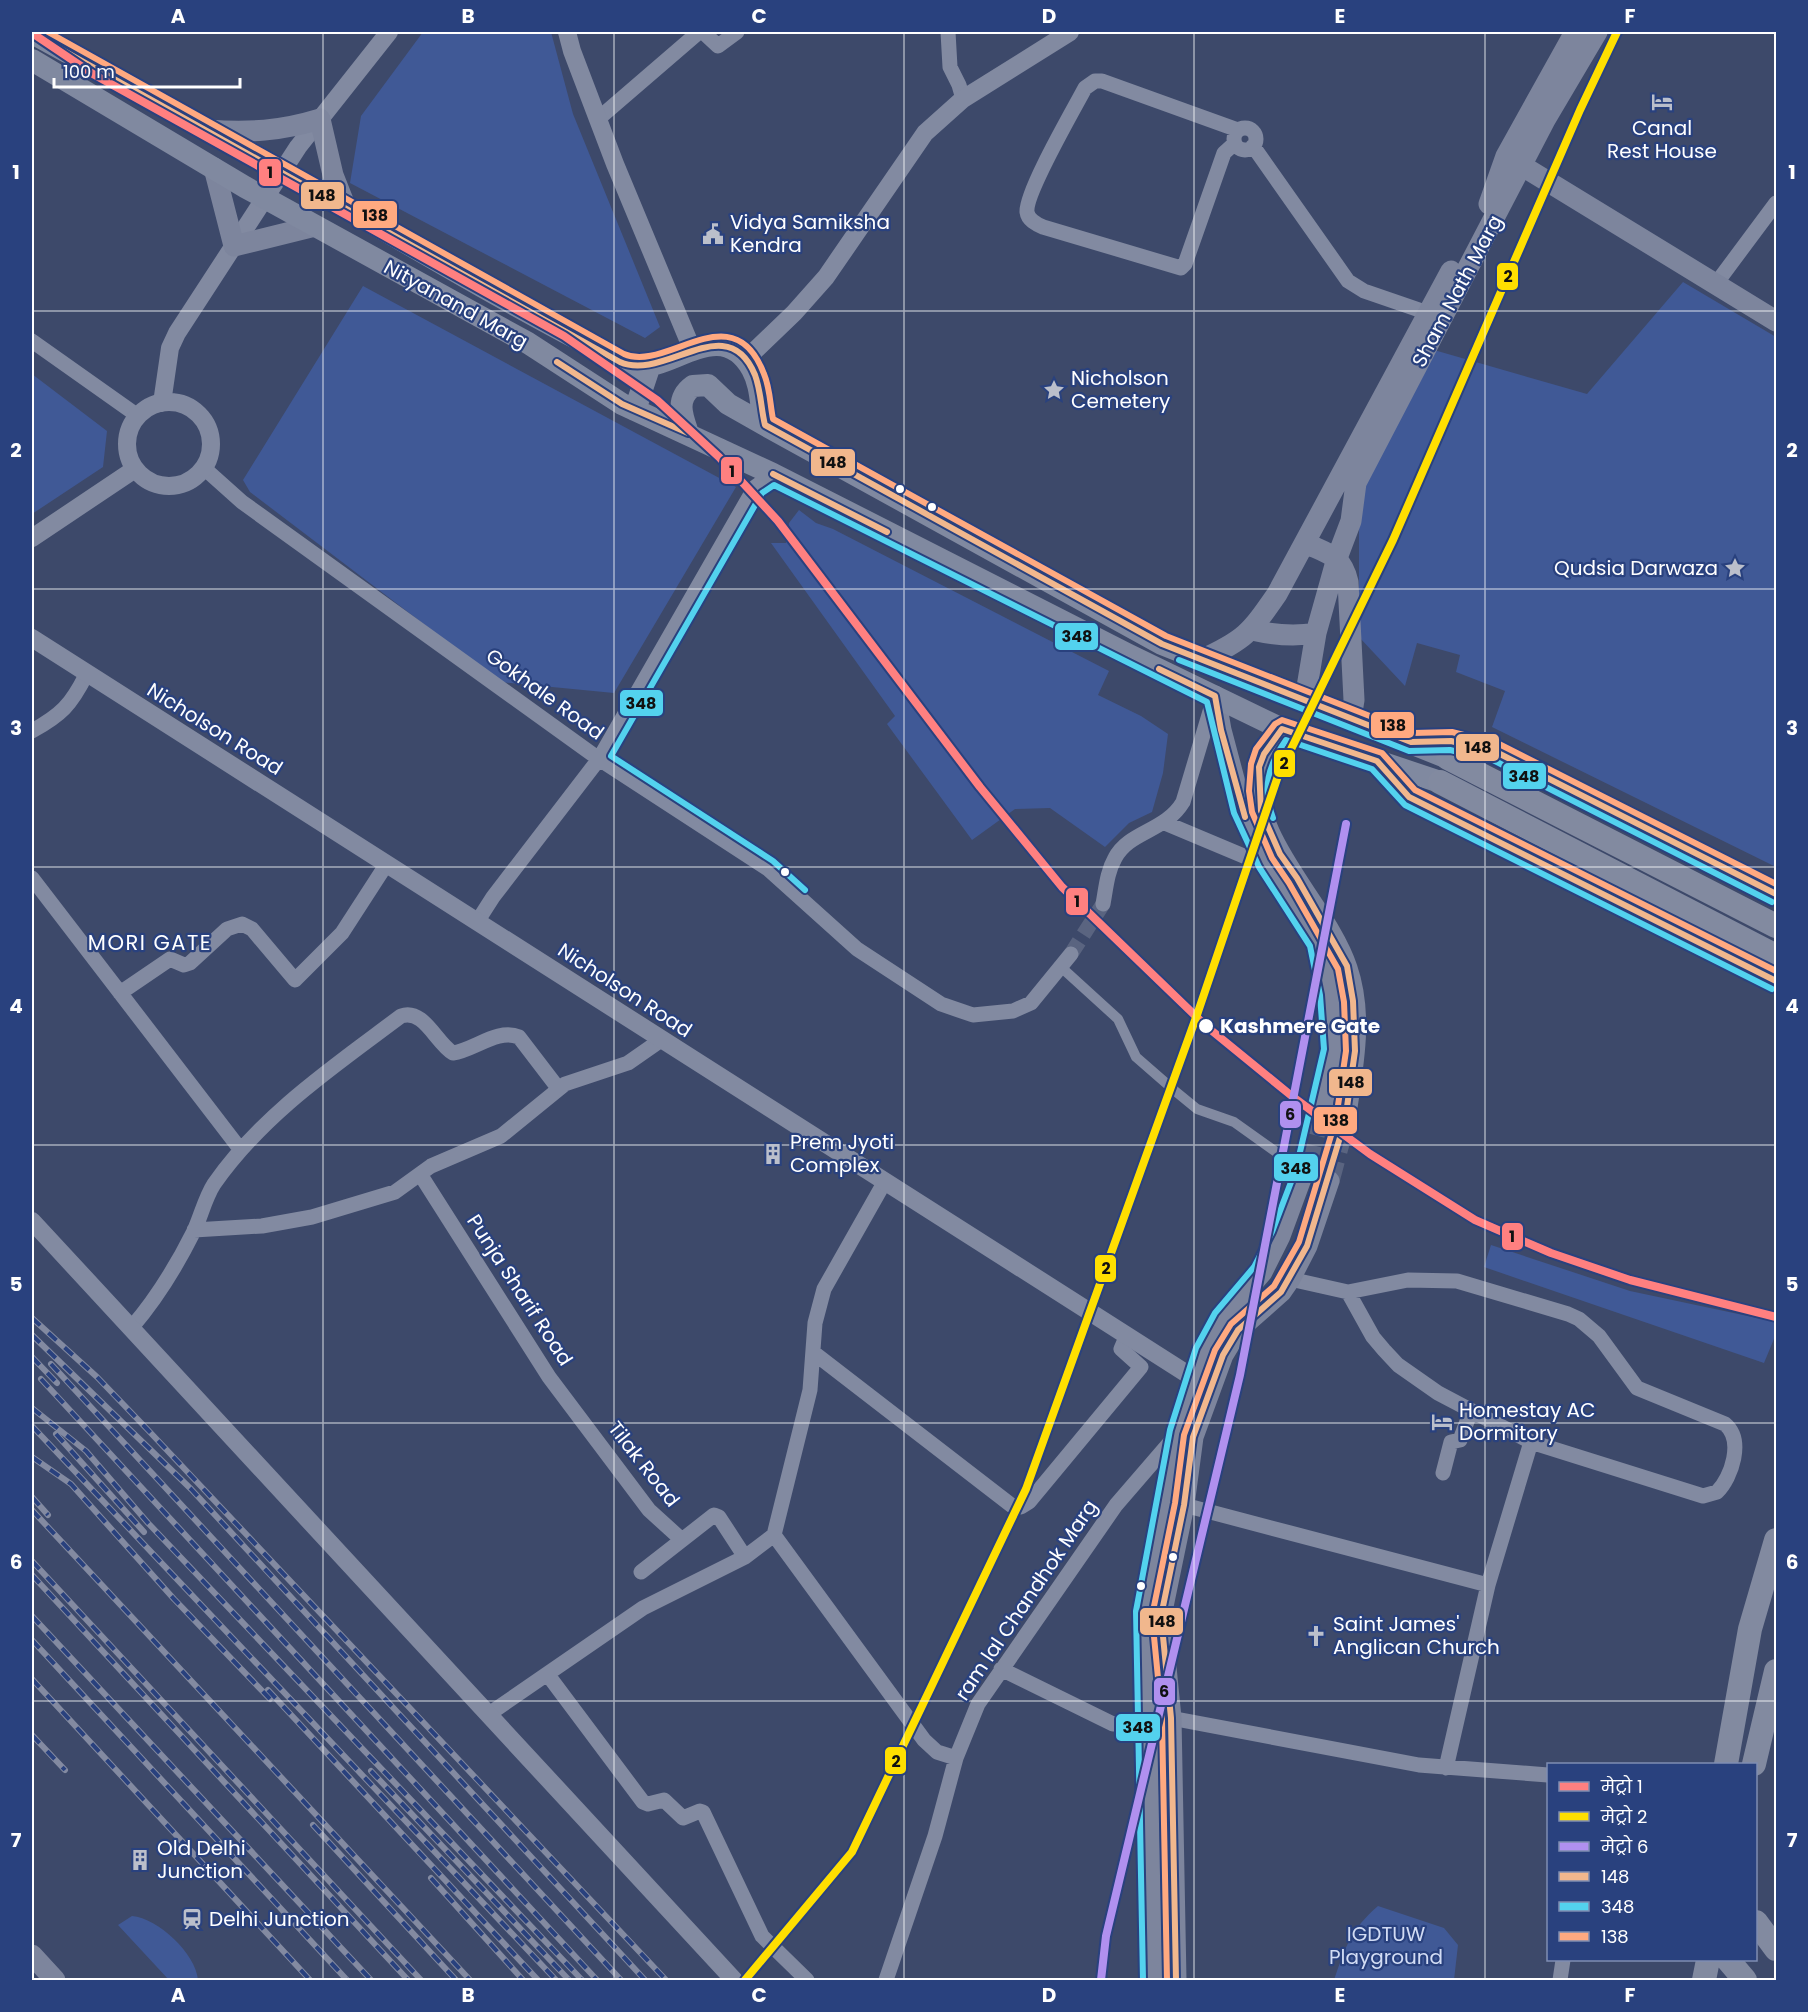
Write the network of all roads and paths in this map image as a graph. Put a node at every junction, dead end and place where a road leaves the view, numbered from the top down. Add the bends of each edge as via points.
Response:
1 (389, 32) edge
2 (567, 32) edge
3 (701, 32) edge
4 (737, 32) edge
5 (948, 32) edge
6 (1070, 32) edge
7 (32, 33) edge
8 (1591, 34) edge
9 (32, 60) edge
10 (963, 99) junction
11 (320, 119) junction
12 (598, 119) junction
13 (208, 130) junction
14 (1236, 137) junction
15 (1514, 161) junction
16 (214, 168) junction
17 (282, 171) junction
18 (265, 198) junction
19 (1776, 203) edge
20 (346, 208) junction
21 (315, 226) junction
22 (234, 246) junction
23 (1715, 285) junction
24 (1428, 313) junction
25 (541, 320) junction
26 (1776, 321) edge
27 (32, 341) edge
28 (528, 343) junction
29 (692, 349) junction
30 (745, 360) junction
31 (650, 365) junction
32 (162, 403) junction
33 (635, 410) junction
34 (138, 416) junction
35 (765, 426) junction
36 (688, 433) junction
37 (204, 468) junction
38 (135, 469) junction
39 (772, 474) junction
40 (32, 538) edge
41 (1305, 543) junction
42 (1337, 558) junction
43 (1252, 630) junction
44 (1316, 633) junction
45 (32, 638) edge
46 (1201, 660) junction
47 (86, 675) junction
48 (1215, 696) junction
49 (1340, 715) junction
50 (1282, 729) junction
51 (32, 731) edge
52 (1411, 742) junction
53 (1448, 758) joint
54 (599, 759) junction
55 (1377, 761) junction
56 (1440, 782) joint
57 (1165, 823) junction
58 (387, 865) junction
59 (1270, 867) junction
60 (32, 878) edge
61 (1776, 894) edge
62 (1103, 904) tunnel mouth
63 (486, 909) junction
64 (1776, 926) edge
65 (1071, 954) tunnel mouth
66 (1776, 956) edge
67 (1062, 968) junction
68 (1776, 981) edge
69 (120, 993) junction
70 (661, 1040) junction
71 (558, 1088) junction
72 (1322, 1106) tunnel mouth
73 (1344, 1121) tunnel mouth
74 (240, 1149) junction
75 (1305, 1168) joint
76 (420, 1174) junction
77 (1329, 1181) tunnel mouth
78 (884, 1183) junction
79 (32, 1221) edge
80 (194, 1230) junction
81 (1290, 1279) junction
82 (1348, 1293) junction
83 (132, 1327) junction
84 (1127, 1335) junction
85 (814, 1353) junction
86 (1196, 1379) junction
87 (1471, 1411) junction
88 (588, 1427) joint
89 (1179, 1432) junction
90 (1531, 1442) junction
91 (1443, 1473) dead end
92 (1184, 1505) junction
93 (774, 1535) junction
94 (682, 1540) junction
95 (1776, 1540) edge
96 (745, 1557) junction
97 (641, 1572) dead end
98 (1488, 1585) junction
99 (1001, 1669) junction
100 (1776, 1671) edge
101 (548, 1675) junction
102 (489, 1714) junction
103 (1147, 1718) junction
104 (1171, 1718) junction
105 (956, 1758) junction
106 (1726, 1763) edge
107 (1754, 1763) edge
108 (1446, 1768) junction
109 (1547, 1775) edge
110 (1757, 1925) edge
111 (1776, 1949) edge
112 (32, 1954) edge
113 (1563, 1961) edge
114 (1708, 1961) edge
115 (1730, 1961) edge
116 (55, 1980) edge
117 (734, 1980) edge
118 (807, 1980) edge
119 (886, 1980) edge
120 (1152, 1980) edge
121 (1176, 1980) edge
122 (1560, 1980) edge
123 (1704, 1980) edge
124 (1745, 1980) edge

1 - 11 street
2 - 12 street
3 - 4 street via 718,46
3 - 12 street
5 - 10 street via 950,67
6 - 10 street
7 - 13 main road, Nityanand Marg
8 - 15 main road, Sham Nath Marg via 1545,120
9 - 16 main road, Nityanand Marg
10 - 30 street via 925,133 826,277
11 - 13 main road via 262,133
11 - 17 street
11 - 20 main road via 333,175
12 - 29 street
13 - 17 main road, Nityanand Marg
14 - 14 street via 1095,81 1085,88 1033,191 1028,215 1043,226 1181,268 1224,153
14 - 24 street via 1245,128 1251,130 1256,139 1253,146 1348,281 1364,291
15 - 23 main road
15 - 24 main road, Sham Nath Marg
15 - 42 main road, Sham Nath Marg via 1356,483 1351,521
16 - 18 main road, Nityanand Marg
16 - 22 main road
17 - 18 street
17 - 20 main road, Nityanand Marg
18 - 21 main road, Nityanand Marg
18 - 22 street
19 - 23 street
20 - 25 main road, Nityanand Marg
21 - 22 main road
21 - 28 main road, Nityanand Marg
22 - 32 street via 170,348
23 - 26 main road
24 - 41 main road, Sham Nath Marg
25 - 28 main road
25 - 31 main road, Nityanand Marg via 632,367
27 - 34 street
28 - 33 main road, Nityanand Marg
29 - 30 main road, Nityanand Marg via 722,346
29 - 31 main road, Nityanand Marg
30 - 35 main road via 757,381
31 - 33 main road
32 - 34 street
32 - 37 street via 186,406 205,422 211,445
33 - 36 main road, Nityanand Marg
34 - 38 street via 127,442
35 - 36 main road via 728,404 714,388 698,384 688,389 681,403
35 - 46 main road via 1162,644
36 - 39 main road, Nityanand Marg
37 - 38 street via 192,480 170,486 147,480
37 - 54 street, Gokhale Road via 242,502
38 - 40 street
39 - 48 main road, Nityanand Marg
39 - 54 street via 755,487
41 - 42 main road
41 - 43 main road, Sham Nath Marg
42 - 44 main road, Sham Nath Marg
42 - 49 main road via 1345,566 1348,582 1354,700
43 - 44 main road via 1278,635
43 - 46 main road, Sham Nath Marg via 1232,646
44 - 49 main road, Sham Nath Marg via 1307,687 1311,696
45 - 47 street, Nicholson Road
46 - 49 main road
47 - 51 street via 67,708
47 - 58 street, Nicholson Road
48 - 50 main road, Nityanand Marg
48 - 57 street via 1183,802
48 - 59 main road via 1242,809
49 - 52 main road
50 - 55 main road, Nityanand Marg
50 - 73 main road via 1259,767 1259,801 1280,854 1298,878 1347,966 1356,1028
52 - 53 main road
52 - 61 main road via 1451,741 1496,752
53 - 64 highway
54 - 63 street
54 - 67 street, Gokhale Road via 768,869 857,949 941,1004 974,1015 1014,1011 1031,1003
55 - 56 main road, Nityanand Marg
55 - 68 main road, Nityanand Marg via 1409,797
56 - 66 highway
57 - 59 street
57 - 62 street via 1121,849 1108,873
58 - 63 street, Nicholson Road
58 - 69 street via 342,933 295,980 252,929 242,924 227,929 190,963 184,965 170,959
59 - 72 main road via 1318,943 1325,973 1333,1050
60 - 69 street
63 - 70 street, Nicholson Road
65 - 67 street, Gokhale Road
67 - 75 street via 1118,1019 1136,1057 1174,1091 1197,1109 1234,1122
69 - 74 street
70 - 71 street via 628,1063
70 - 78 street, Nicholson Road
71 - 74 street via 519,1037 510,1034 453,1053 422,1020 406,1015 316,1079
71 - 76 street via 501,1136
74 - 80 street via 212,1187
75 - 86 main road via 1262,1272 1222,1318 1204,1352
76 - 80 street via 395,1192 312,1217 262,1226
76 - 88 street, Punja Sharif Road via 549,1377
77 - 81 main road via 1307,1246
78 - 84 street, Nicholson Road
78 - 85 street via 824,1289 815,1323
79 - 83 street
80 - 83 street via 154,1301
81 - 82 street
81 - 92 main road via 1238,1330 1223,1355 1194,1437
82 - 87 street via 1373,1337 1398,1365 1438,1394
82 - 90 street via 1408,1280 1457,1281 1568,1314 1599,1336 1637,1388 1725,1424 1736,1441 1721,1488 1703,1496
83 - 102 street
84 - 85 street via 1121,1349 1141,1367 1021,1507 1011,1505
84 - 86 street, Nicholson Road
85 - 93 street via 808,1398
86 - 89 main road
87 - 90 street
87 - 91 street via 1460,1440 1451,1442
88 - 94 street, Tilak Road via 649,1510
89 - 99 street, ram lal Chandhok Marg via 1116,1505
89 - 103 main road via 1145,1612
90 - 98 street
92 - 98 street
92 - 104 main road via 1161,1616
93 - 96 street
93 - 105 street via 924,1740 937,1752
94 - 96 street via 717,1516
94 - 97 street
95 - 106 highway via 1750,1629
96 - 101 street via 644,1608
98 - 108 street
99 - 103 street via 1103,1721 1113,1724
99 - 105 street, ram lal Chandhok Marg via 978,1704
100 - 107 highway
101 - 102 street
101 - 118 street via 643,1802 664,1800 683,1818 704,1812 762,1936
102 - 117 street
103 - 104 street
103 - 120 main road
104 - 108 street
104 - 121 main road
105 - 119 street, ram lal Chandhok Marg via 936,1836
108 - 109 street
110 - 111 highway
112 - 116 main road
113 - 122 street
114 - 123 highway
115 - 124 highway

